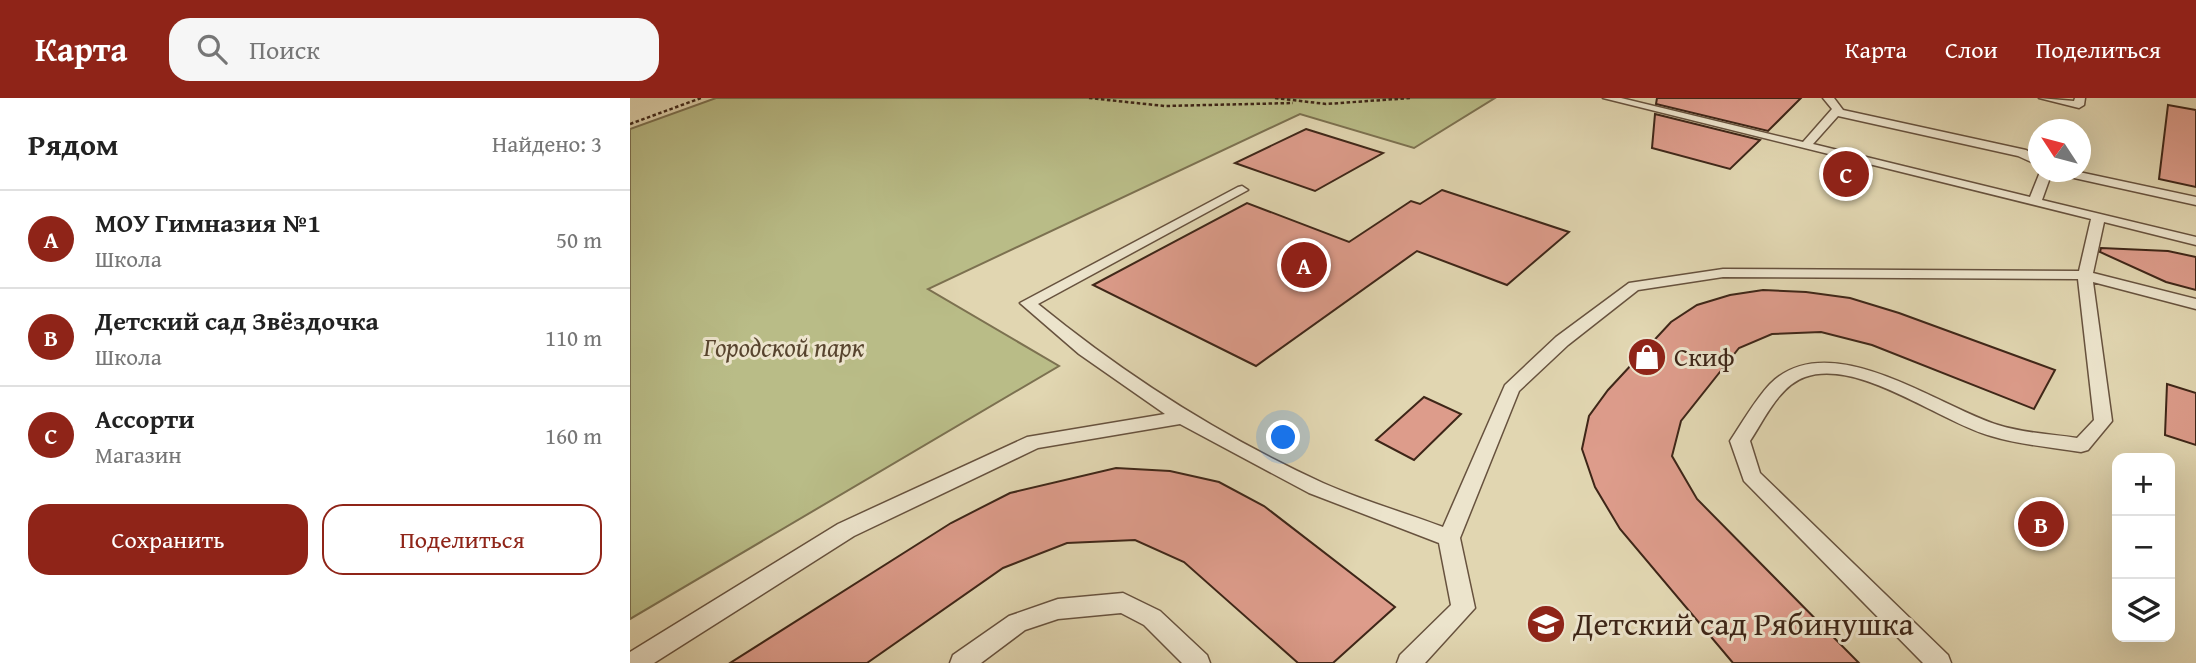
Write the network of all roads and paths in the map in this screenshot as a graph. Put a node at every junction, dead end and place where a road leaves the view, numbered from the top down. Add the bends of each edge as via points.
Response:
1 (701, 98) edge
2 (1089, 98) edge
3 (1275, 98) edge
4 (1411, 98) edge
5 (1608, 98) edge
6 (1828, 98) edge
7 (2044, 98) edge
8 (2080, 98) edge
9 (1293, 103) junction
10 (1836, 111) junction
11 (630, 124) edge
12 (1805, 146) junction
13 (2028, 156) edge
14 (2091, 178) edge
15 (2042, 182) edge
16 (1241, 190) dead end
17 (2196, 201) edge
18 (2035, 202) junction
19 (2098, 217) junction
20 (2196, 241) edge
21 (2085, 275) junction
22 (2196, 304) edge
23 (1182, 417) junction
24 (1449, 538) junction
25 (633, 663) edge
26 (962, 663) edge
27 (1198, 663) edge
28 (1409, 663) edge
29 (1939, 663) edge

1 - 11 path
2 - 9 path via 1122,104
3 - 9 path
4 - 9 path
5 - 12 lane
6 - 10 lane
7 - 8 lane via 2079,105
10 - 12 lane
10 - 13 lane
12 - 18 lane
14 - 17 lane
15 - 18 lane
16 - 23 lane via 1028,303 1085,350
18 - 19 lane
19 - 20 lane
19 - 21 lane
21 - 22 lane
21 - 24 lane via 1723,273 1634,285 1562,341 1511,389
21 - 29 lane via 2103,421 2081,444 1994,431 1910,392 1842,368 1800,372 1777,388 1740,441 1751,476
23 - 24 lane via 1316,488
23 - 25 lane via 1034,443 846,530
24 - 28 lane via 1463,608
26 - 27 lane via 1017,622 1058,609 1124,603 1152,618

